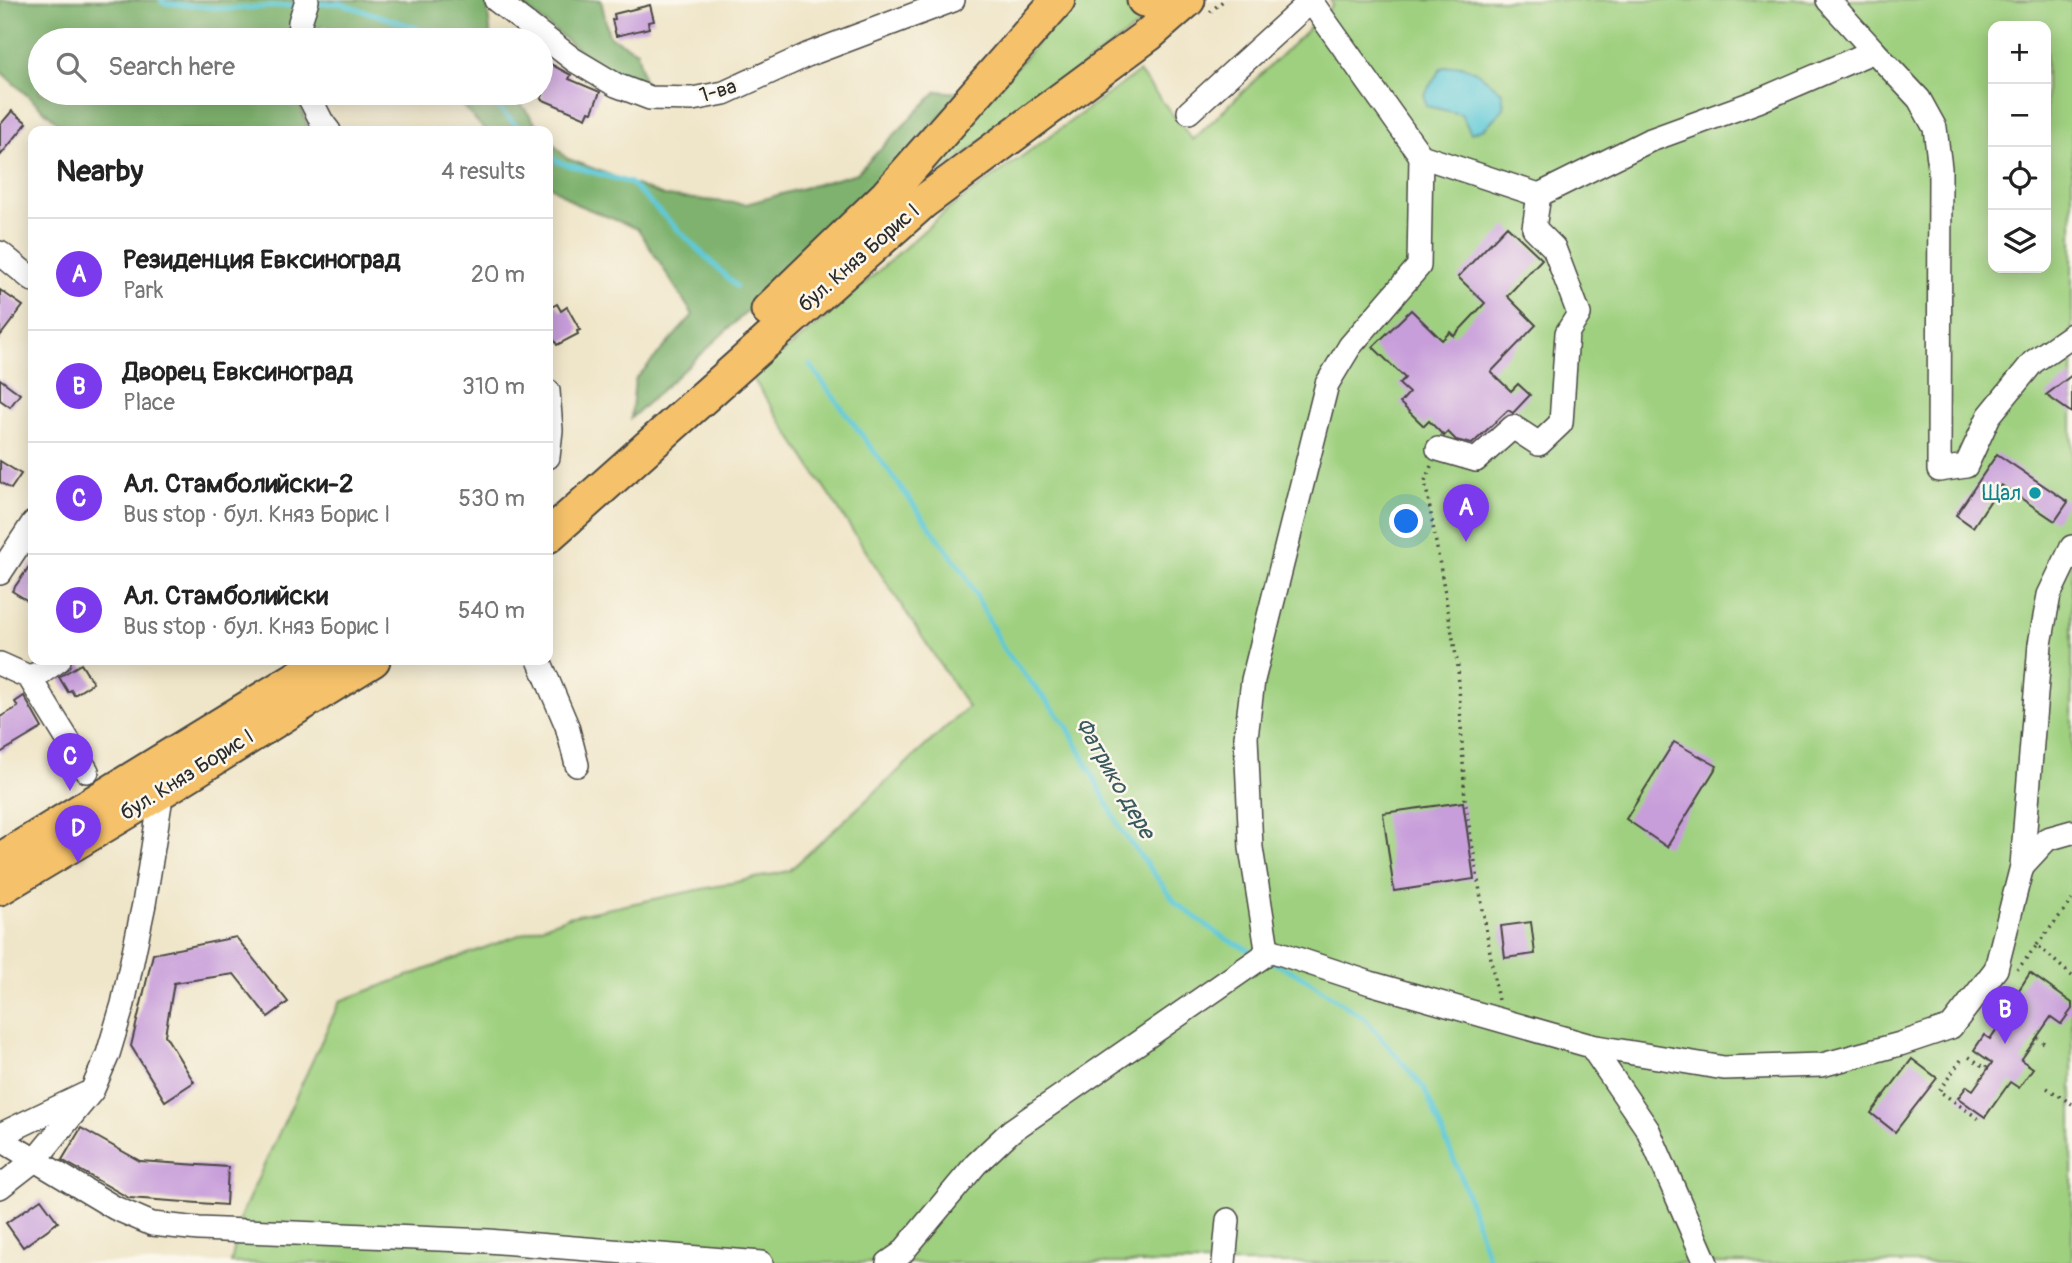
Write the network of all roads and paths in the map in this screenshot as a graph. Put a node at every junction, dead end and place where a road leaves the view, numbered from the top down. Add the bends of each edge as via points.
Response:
1 (307, 0) edge
2 (496, 0) edge
3 (953, 0) edge
4 (1058, 0) edge
5 (1144, 0) edge
6 (1167, 0) edge
7 (1224, 0) edge
8 (1311, 0) edge
9 (1828, 0) edge
10 (1195, 9) edge
11 (300, 28) edge
12 (532, 28) edge
13 (553, 44) edge
14 (1874, 51) junction
15 (313, 105) edge
16 (1189, 112) dead end
17 (326, 126) edge
18 (1421, 156) junction
19 (1539, 195) junction
20 (0, 253) edge
21 (28, 276) edge
22 (2072, 335) edge
23 (1438, 449) joint
24 (553, 501) edge
25 (28, 531) edge
26 (553, 532) edge
27 (2072, 547) edge
28 (0, 573) edge
29 (0, 664) edge
30 (52, 665) edge
31 (318, 665) edge
32 (365, 665) edge
33 (541, 665) edge
34 (29, 677) junction
35 (577, 765) dead end
36 (86, 771) dead end
37 (162, 791) junction
38 (2072, 832) edge
39 (0, 860) edge
40 (2022, 866) junction
41 (0, 888) edge
42 (2072, 900) edge
43 (2037, 945) junction
44 (1267, 949) junction
45 (2072, 976) edge
46 (2011, 978) dead end
47 (1502, 1020) junction
48 (2037, 1037) dead end
49 (2044, 1043) dead end
50 (1591, 1046) junction
51 (1969, 1057) dead end
52 (1961, 1060) dead end
53 (1991, 1062) dead end
54 (2047, 1088) dead end
55 (92, 1091) junction
56 (2072, 1104) edge
57 (1982, 1121) dead end
58 (0, 1137) edge
59 (36, 1159) junction
60 (0, 1187) edge
61 (1228, 1220) dead end
62 (898, 1260) edge
63 (761, 1263) edge
64 (1224, 1263) edge
65 (1706, 1263) edge

1 - 11 street
2 - 12 street, 1-ва
3 - 13 street, 1-ва via 807,55 724,93 692,99 650,98 616,85
4 - 24 highway, бул. Княз Борис I via 887,195 728,348
5 - 6 highway
7 - 10 path
8 - 16 street
8 - 18 street
9 - 14 street
10 - 26 highway, бул. Княз Борис I via 1149,35 922,202
14 - 19 street via 1758,101 1647,141
14 - 22 street via 1919,99 1935,128 1940,168 1939,470 1966,466 1989,416 2033,362
15 - 17 street
18 - 19 street
18 - 44 street via 1419,266 1350,345 1327,384 1253,680 1245,737 1251,848
19 - 23 street via 1534,228 1553,248 1579,314 1567,333 1561,423 1539,444 1513,427 1476,460
20 - 21 street
23 - 47 path via 1425,481 1458,667 1465,801
25 - 28 street
27 - 40 street via 2049,595 2040,644
29 - 34 street
30 - 34 street
31 - 39 highway, бул. Княз Борис I
32 - 37 highway, бул. Княз Борис I
33 - 35 street via 567,726
34 - 36 street
37 - 41 highway, бул. Княз Борис I
37 - 55 street via 123,1004
38 - 40 street via 2047,839
40 - 50 street via 1996,969 1951,1027 1822,1065 1724,1068
42 - 43 path
43 - 45 path
43 - 46 path
44 - 47 street
44 - 62 street via 1262,957 1011,1131 976,1164
47 - 50 street
48 - 49 path
50 - 65 street via 1648,1130
51 - 53 path via 1986,1068
52 - 57 path via 1939,1091
54 - 56 path
55 - 58 street
55 - 59 street
58 - 59 street
59 - 60 street
59 - 63 street via 115,1208 152,1224 488,1241
61 - 64 street

